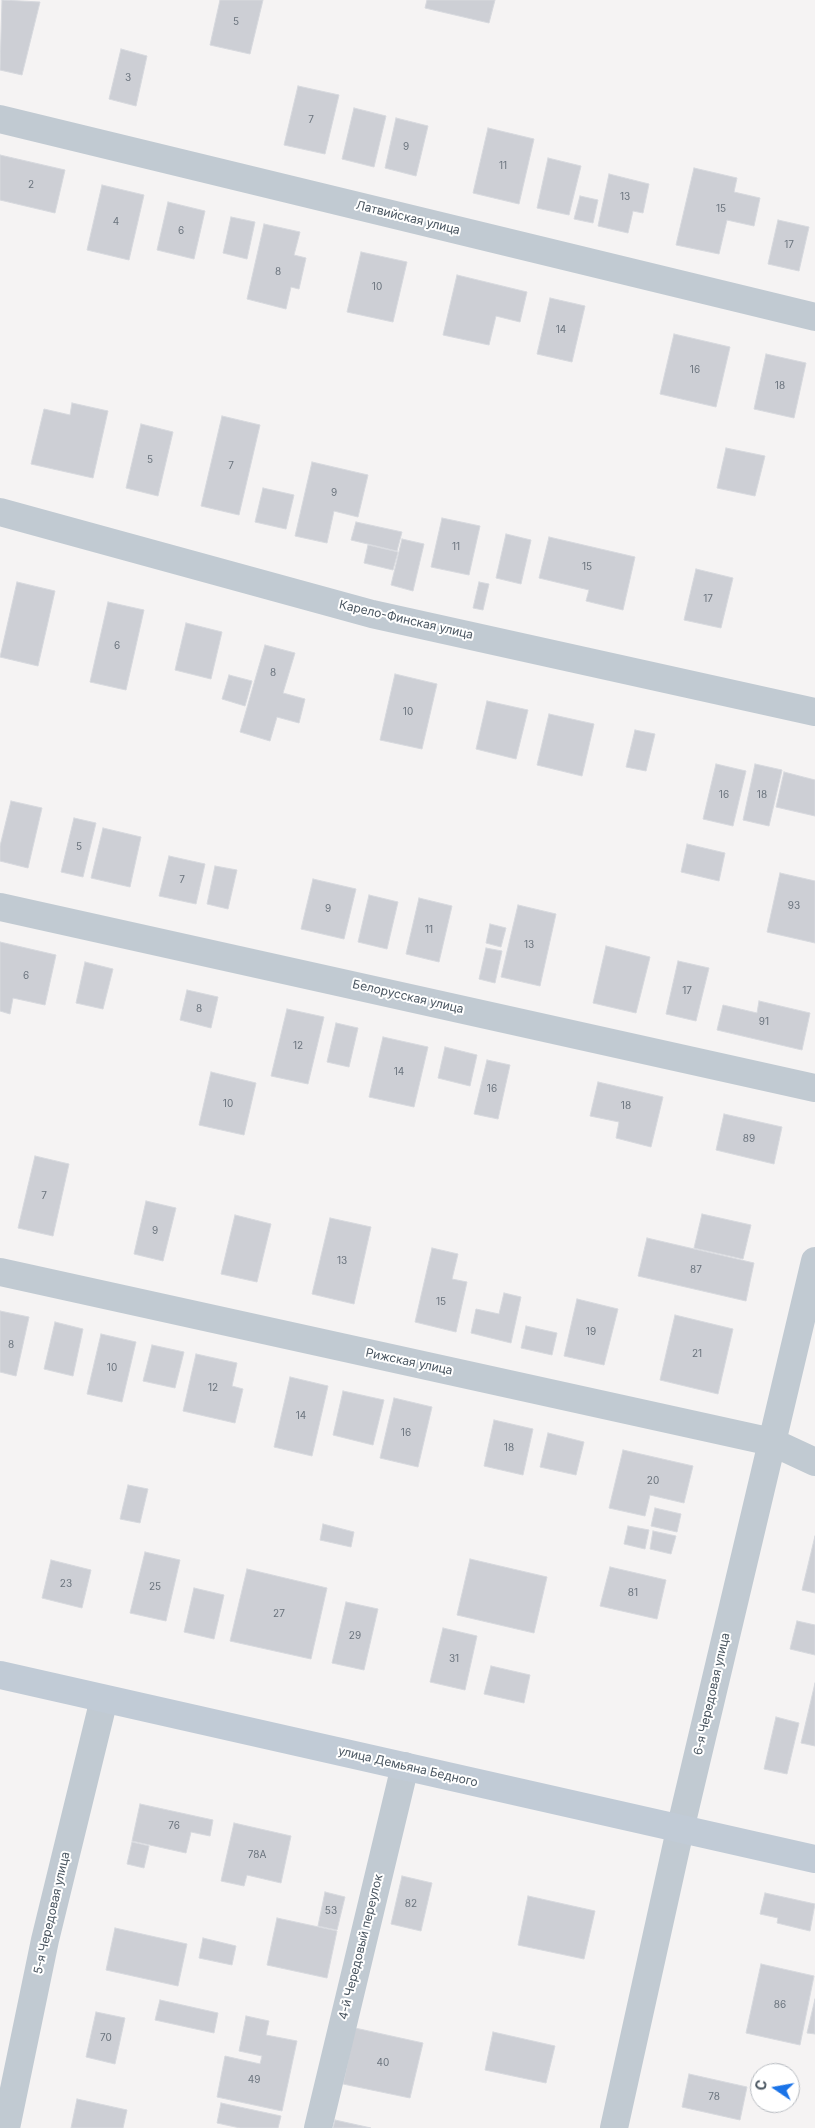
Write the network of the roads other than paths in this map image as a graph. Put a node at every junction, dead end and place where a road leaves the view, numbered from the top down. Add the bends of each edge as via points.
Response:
1 (0, 119) edge
2 (815, 318) edge
3 (0, 512) edge
4 (815, 712) edge
5 (0, 907) edge
6 (815, 1088) edge
7 (815, 1261) edge
8 (0, 1272) edge
9 (772, 1442) junction
10 (815, 1462) edge
11 (0, 1676) edge
12 (104, 1699) junction
13 (405, 1766) junction
14 (680, 1830) junction
15 (815, 1859) edge
16 (6, 2128) edge
17 (318, 2128) edge
18 (614, 2128) edge

1 - 2 street, Латвийская улица
3 - 4 street, Карело-Финская улица via 372,614
5 - 6 street, Белорусская улица
7 - 9 street, 6-я Чередовая улица
8 - 9 street, Рижская улица
9 - 10 street, Рижская улица
9 - 14 street, 6-я Чередовая улица
11 - 12 main road, улица Демьяна Бедного
12 - 13 main road, улица Демьяна Бедного
12 - 16 street, 5-я Чередовая улица via 45,1940
13 - 14 main road, улица Демьяна Бедного
13 - 17 street, 4-й Чередовый переулок
14 - 15 main road, улица Демьяна Бедного
14 - 18 street, 6-я Чередовая улица

